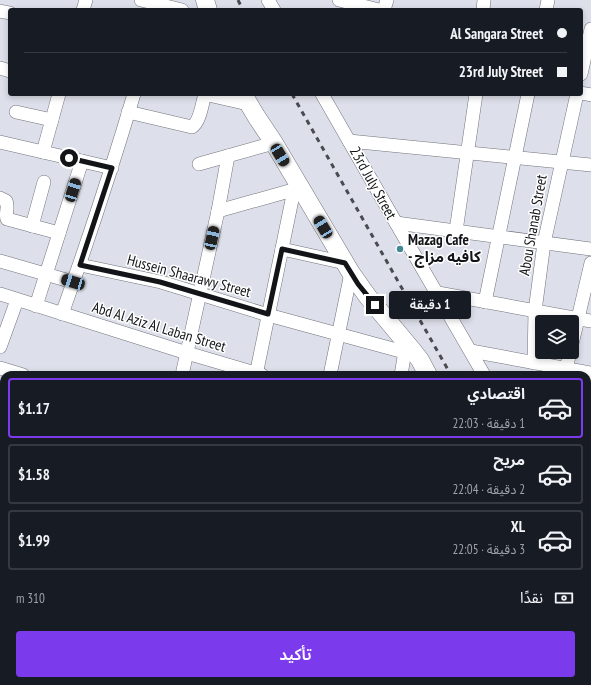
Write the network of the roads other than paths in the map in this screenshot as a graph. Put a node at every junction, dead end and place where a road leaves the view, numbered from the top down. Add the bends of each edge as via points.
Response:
1 (141, 0) edge
2 (339, 0) edge
3 (174, 8) edge
4 (371, 8) edge
5 (588, 36) edge
6 (583, 63) edge
7 (58, 96) edge
8 (133, 96) edge
9 (204, 96) edge
10 (221, 96) edge
11 (323, 96) edge
12 (476, 96) edge
13 (528, 96) edge
14 (577, 96) edge
15 (246, 99) edge
16 (16, 112) dead end
17 (128, 112) junction
18 (52, 120) junction
19 (349, 141) junction
20 (0, 142) edge
21 (274, 143) junction
22 (43, 152) junction
23 (467, 153) junction
24 (228, 156) junction
25 (515, 157) junction
26 (82, 161) junction
27 (561, 162) junction
28 (199, 164) dead end
29 (591, 165) edge
30 (112, 168) junction
31 (44, 182) dead end
32 (297, 189) junction
33 (0, 198) edge
34 (218, 211) junction
35 (396, 223) junction
36 (32, 226) junction
37 (456, 231) junction
38 (59, 233) junction
39 (498, 236) junction
40 (544, 242) junction
41 (282, 249) junction
42 (591, 249) edge
43 (0, 261) edge
44 (591, 263) edge
45 (80, 265) junction
46 (348, 268) junction
47 (46, 274) junction
48 (73, 282) junction
49 (0, 294) edge
50 (200, 294) junction
51 (438, 294) junction
52 (17, 300) junction
53 (485, 302) junction
54 (36, 306) junction
55 (535, 311) junction
56 (62, 314) junction
57 (268, 314) junction
58 (556, 315) edge
59 (579, 315) edge
60 (579, 319) edge
61 (591, 321) edge
62 (338, 334) junction
63 (0, 347) edge
64 (405, 348) junction
65 (471, 352) junction
66 (187, 353) junction
67 (568, 359) edge
68 (534, 363) junction
69 (0, 368) edge
70 (566, 369) junction
71 (10, 371) edge
72 (183, 371) edge
73 (248, 371) edge
74 (258, 371) edge
75 (331, 371) edge
76 (402, 371) edge
77 (426, 371) edge
78 (482, 371) edge
79 (578, 371) edge
80 (416, 685) edge
81 (420, 685) edge

1 - 3 street
2 - 4 street
5 - 6 street
7 - 18 street
8 - 17 street
9 - 17 street via 198,120 192,127
10 - 15 street
11 - 19 street, 23rd July Street
12 - 23 street
13 - 25 street
14 - 27 street, Abou Shanab Street
15 - 21 street
16 - 18 street
17 - 30 street
18 - 22 street
19 - 23 street
19 - 35 street, 23rd July Street
20 - 22 street
21 - 24 street
21 - 32 street
22 - 26 street
23 - 25 street
23 - 37 street
24 - 28 street
24 - 34 street
25 - 27 street
25 - 39 street
26 - 30 street
26 - 38 street
27 - 29 street
27 - 40 street, Abou Shanab Street
30 - 45 street
31 - 36 street
32 - 34 street
32 - 41 street
32 - 46 street
33 - 36 street via 8,204 7,219
34 - 50 street
35 - 37 street
35 - 51 street, 23rd July Street
36 - 38 street
37 - 39 street
38 - 47 street
39 - 40 street
39 - 53 street
40 - 42 street
40 - 55 street, Abou Shanab Street
41 - 46 street
41 - 57 street
43 - 47 street
44 - 59 street
45 - 48 street
45 - 50 street, Hussein Shaarawy Street via 160,282
46 - 62 street
46 - 64 street
47 - 48 street
47 - 54 street
48 - 56 street
49 - 52 street, Abd Al Aziz Al Laban Street
50 - 57 street, Hussein Shaarawy Street
50 - 66 street
51 - 53 street
51 - 65 street, 23rd July Street
52 - 54 street, Abd Al Aziz Al Laban Street
52 - 63 street
53 - 55 street
54 - 56 street, Abd Al Aziz Al Laban Street
55 - 58 street
55 - 68 street, Abou Shanab Street
56 - 66 street, Abd Al Aziz Al Laban Street
57 - 62 street, Hussein Shaarawy Street
57 - 74 street
60 - 61 street
62 - 64 street, Hussein Shaarawy Street
62 - 75 street
64 - 76 street
64 - 77 street via 420,360
65 - 68 street
65 - 78 street, 23rd July Street
66 - 72 street
66 - 73 street, Abd Al Aziz Al Laban Street
67 - 70 street
68 - 70 street
69 - 71 street
70 - 79 street
80 - 81 street

